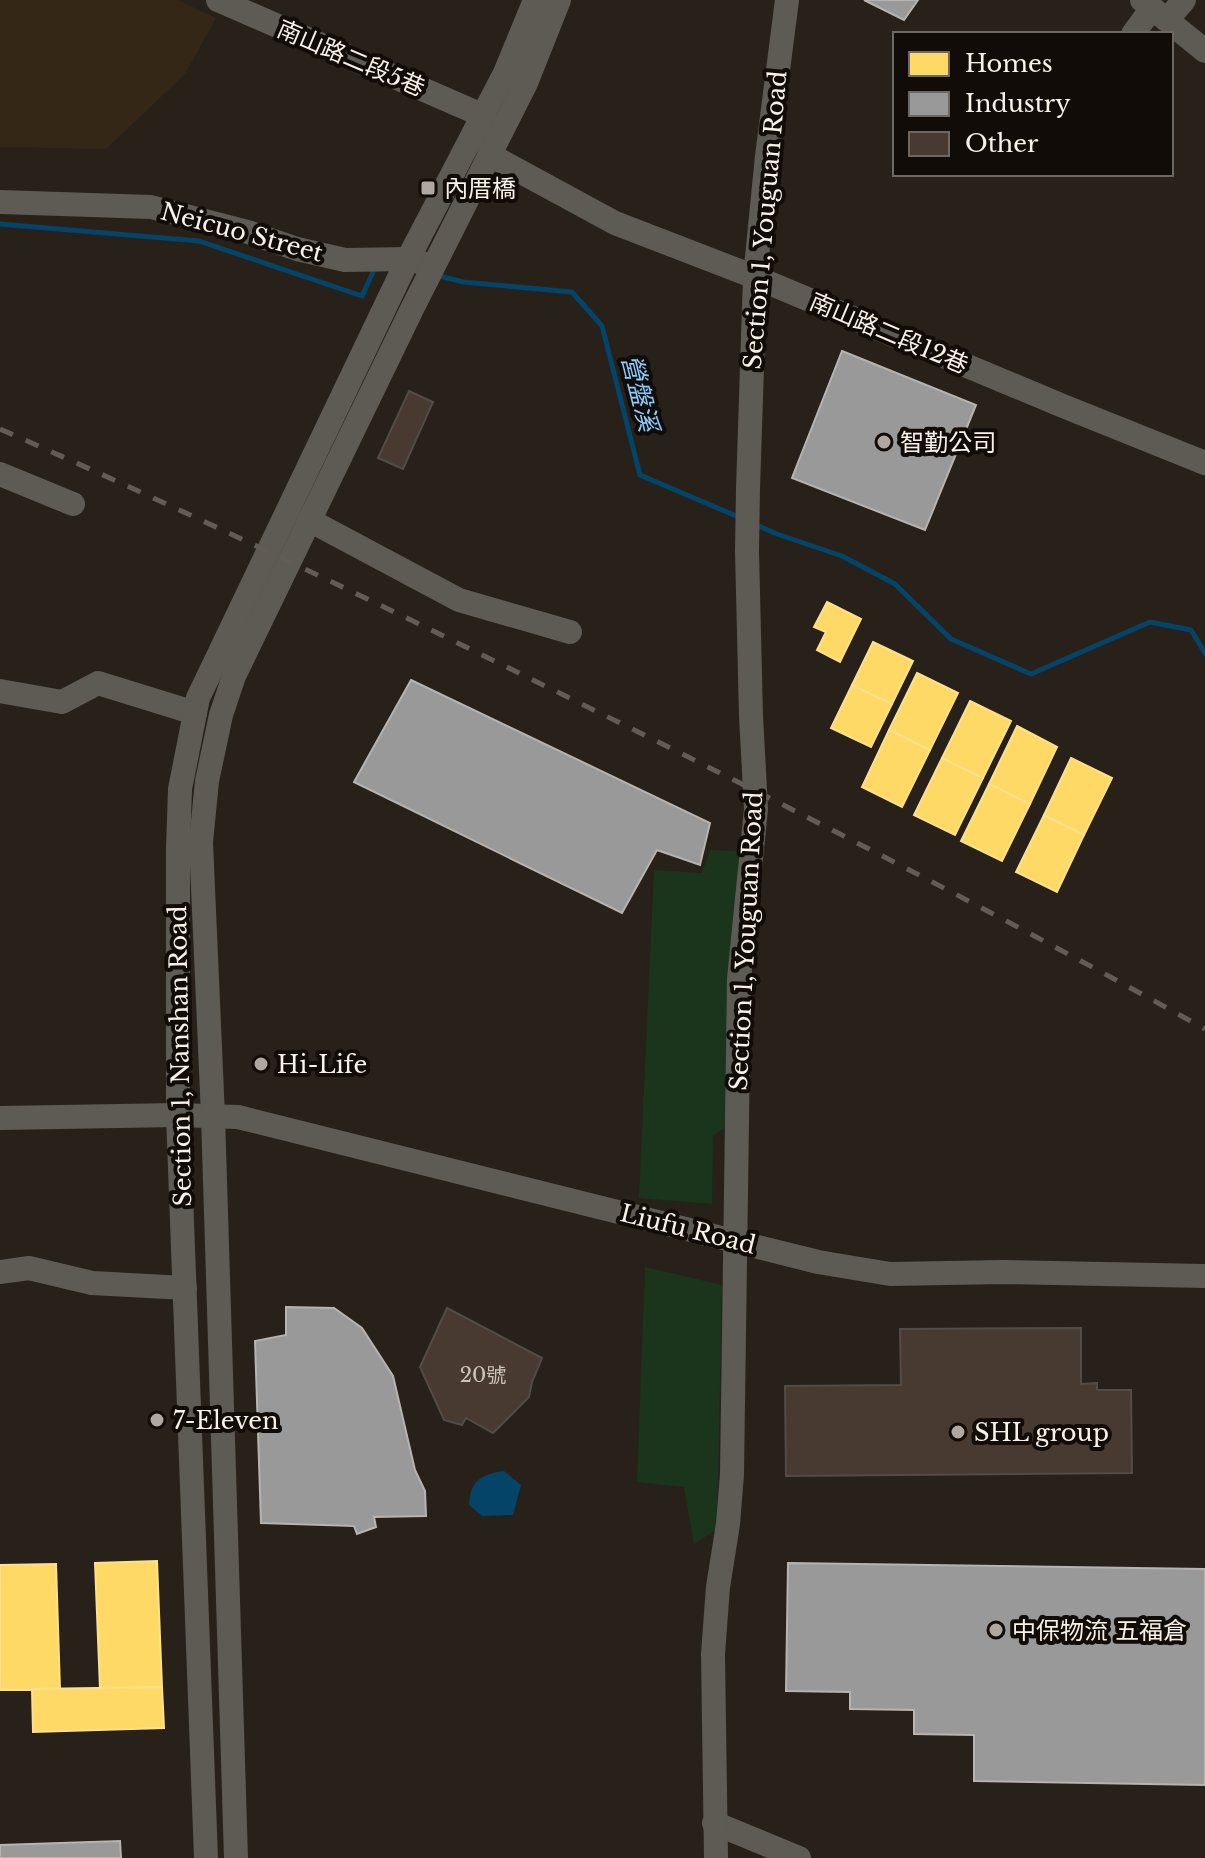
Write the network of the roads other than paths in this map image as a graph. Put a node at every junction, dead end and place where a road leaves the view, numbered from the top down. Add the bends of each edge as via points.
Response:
1 (218, 0) edge
2 (535, 0) edge
3 (559, 0) edge
4 (787, 0) edge
5 (1184, 0) edge
6 (1154, 9) edge
7 (1135, 32) edge
8 (1205, 51) edge
9 (484, 116) junction
10 (490, 155) junction
11 (0, 202) edge
12 (408, 260) junction
13 (433, 268) junction
14 (755, 277) junction
15 (1205, 463) edge
16 (0, 474) edge
17 (73, 504) dead end
18 (309, 520) junction
19 (570, 632) dead end
20 (0, 691) edge
21 (195, 713) junction
22 (178, 1115) junction
23 (213, 1116) junction
24 (0, 1118) edge
25 (735, 1241) junction
26 (0, 1272) edge
27 (1205, 1276) edge
28 (185, 1288) junction
29 (714, 1823) junction
30 (206, 1858) edge
31 (236, 1858) edge
32 (716, 1858) edge
33 (799, 1858) edge

1 - 9 street, 南山路二段5巷
2 - 9 street
3 - 10 street
4 - 14 street, Section 1, Youguan Road
5 - 6 street
6 - 7 street
6 - 8 street
9 - 10 street
9 - 12 street
10 - 13 street
10 - 14 street, 南山路二段12巷 via 615,223
11 - 12 street, Neicuo Street via 151,207 345,260
12 - 13 street, Neicuo Street
12 - 21 street, Section 1, Nanshan Road
13 - 18 street, Section 1, Nanshan Road
14 - 15 street, 南山路二段12巷
14 - 25 street, Section 1, Youguan Road via 747,551 756,809 739,979
16 - 17 street
18 - 19 street via 459,600
18 - 23 street, Section 1, Nanshan Road via 234,676 207,781 201,842
20 - 21 street via 62,702 98,683
21 - 22 street, Section 1, Nanshan Road via 180,789
22 - 23 street, Liufu Road
22 - 24 street, Liufu Road
22 - 28 street, Section 1, Nanshan Road
23 - 25 street, Liufu Road via 238,1117
23 - 31 street, Section 1, Nanshan Road
25 - 27 street, Liufu Road via 890,1274
25 - 29 street, Section 1, Youguan Road via 732,1474 713,1654
26 - 28 street via 29,1268 92,1283
28 - 30 street, Section 1, Nanshan Road
29 - 32 street, Section 1, Youguan Road
29 - 33 street

